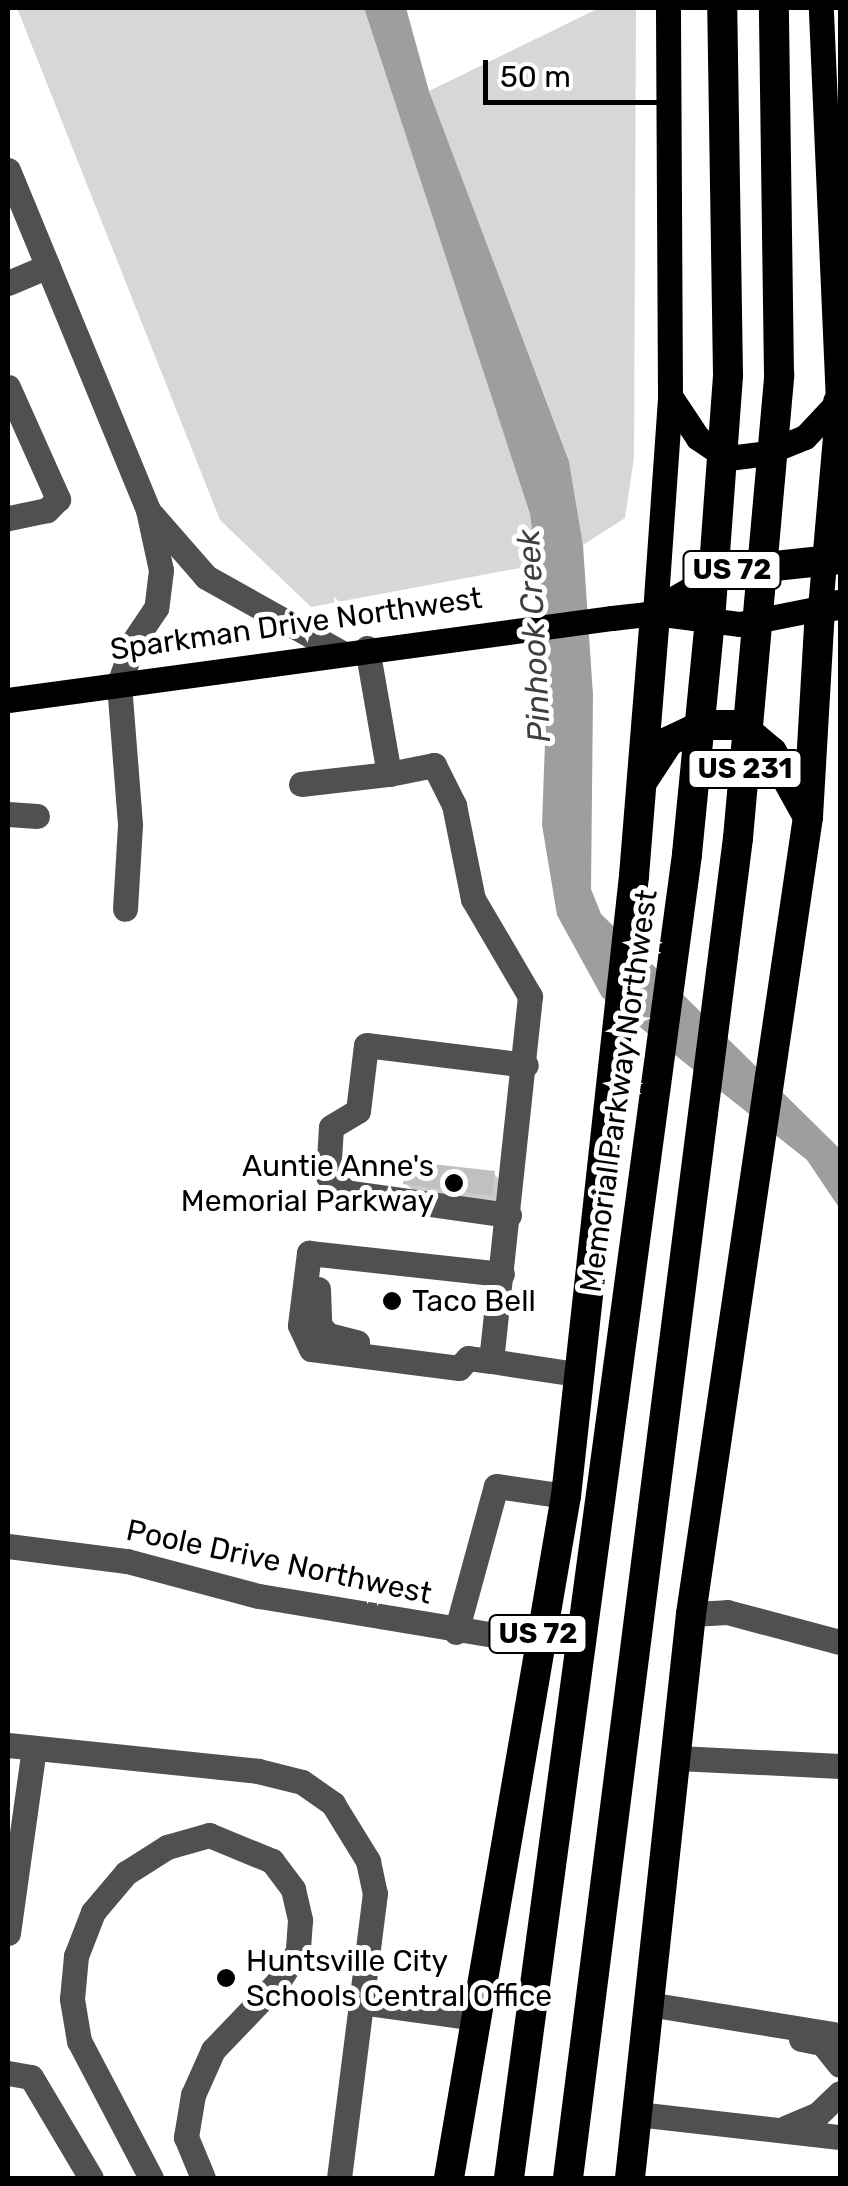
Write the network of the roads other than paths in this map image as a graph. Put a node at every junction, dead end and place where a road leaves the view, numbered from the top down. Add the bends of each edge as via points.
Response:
1 (668, 8) edge
2 (722, 8) edge
3 (774, 8) edge
4 (821, 8) edge
5 (832, 75) edge
6 (8, 170) edge
7 (48, 266) junction
8 (8, 283) edge
9 (838, 293) edge
10 (11, 396) edge
11 (670, 396) junction
12 (839, 409) edge
13 (148, 510) junction
14 (8, 518) edge
15 (831, 560) edge
16 (830, 607) edge
17 (655, 613) junction
18 (367, 648) junction
19 (340, 652) junction
20 (119, 684) junction
21 (8, 700) edge
22 (389, 774) junction
23 (301, 784) dead end
24 (641, 784) junction
25 (8, 814) edge
26 (37, 816) dead end
27 (808, 818) junction
28 (125, 909) dead end
29 (526, 1064) junction
30 (509, 1215) junction
31 (502, 1274) junction
32 (480, 1360) junction
33 (576, 1374) junction
34 (566, 1496) junction
35 (8, 1546) edge
36 (691, 1614) junction
37 (456, 1632) junction
38 (536, 1642) junction
39 (840, 1642) edge
40 (8, 1745) edge
41 (34, 1748) junction
42 (678, 1758) junction
43 (840, 1766) edge
44 (8, 1932) edge
45 (361, 2002) junction
46 (648, 2004) junction
47 (697, 2012) junction
48 (478, 2018) junction
49 (840, 2035) edge
50 (840, 2065) edge
51 (8, 2073) edge
52 (840, 2093) edge
53 (637, 2114) junction
54 (781, 2130) junction
55 (840, 2136) edge
56 (90, 2178) edge
57 (152, 2178) edge
58 (203, 2178) edge
59 (339, 2178) edge
60 (449, 2178) edge
61 (509, 2178) edge
62 (568, 2178) edge
63 (630, 2178) edge

1 - 11 main road
2 - 61 highway, Memorial Parkway Northwest / US 231 via 728,375 687,854
3 - 62 highway, US 231 via 779,375 740,819
4 - 5 main road
5 - 9 main road
6 - 7 street
7 - 8 street
7 - 13 street
9 - 12 main road
10 - 14 street via 58,498 47,510
11 - 12 main road via 698,438 728,458 763,454 805,437
11 - 17 main road
12 - 15 main road
13 - 19 street via 206,577
13 - 20 street via 161,570 156,608 134,640
15 - 16 main road
15 - 17 highway, Sparkman Drive Northwest / US 72 via 728,571
16 - 17 main road, Sparkman Drive Northwest via 740,624
16 - 27 highway, US 72
17 - 18 main road, Sparkman Drive Northwest
17 - 24 highway, US 72
18 - 19 main road, Sparkman Drive Northwest
18 - 22 street
19 - 20 main road, Sparkman Drive Northwest
20 - 21 main road, Sparkman Drive Northwest
20 - 28 street via 130,826
22 - 23 street
22 - 29 street via 434,765 454,806 473,899 530,996
24 - 27 highway via 669,741 703,724 740,726 772,752
24 - 33 highway, US 72
25 - 26 street
27 - 36 highway, US 72
29 - 30 street
29 - 30 street via 366,1045 358,1111 332,1127 328,1176 346,1192
30 - 31 street
31 - 32 street
31 - 32 street via 316,1254 300,1325 311,1349 460,1368
32 - 33 street
33 - 34 highway, US 72
34 - 37 street via 496,1486
34 - 38 highway, US 72
35 - 37 street, Poole Drive Northwest via 127,1561 259,1596
36 - 39 street via 728,1612
36 - 42 highway, US 72
37 - 38 street, Poole Drive Northwest
38 - 48 highway, US 72
40 - 41 street
41 - 44 street
41 - 45 street via 258,1772 302,1782 333,1804 368,1861 375,1892
42 - 43 street
42 - 46 highway, US 72
45 - 48 street
45 - 59 street
46 - 47 street
46 - 53 highway, US 72
47 - 49 street
47 - 50 street via 716,2030 822,2043
48 - 60 highway, US 72
51 - 56 street via 31,2077
52 - 54 street via 818,2114
53 - 54 street
53 - 63 highway, US 72
54 - 55 street
57 - 58 street via 80,2041 72,1999 76,1956 93,1912 126,1873 167,1846 209,1834 272,1861 293,1888 300,1920 298,1951 213,2050 192,2096 186,2137

